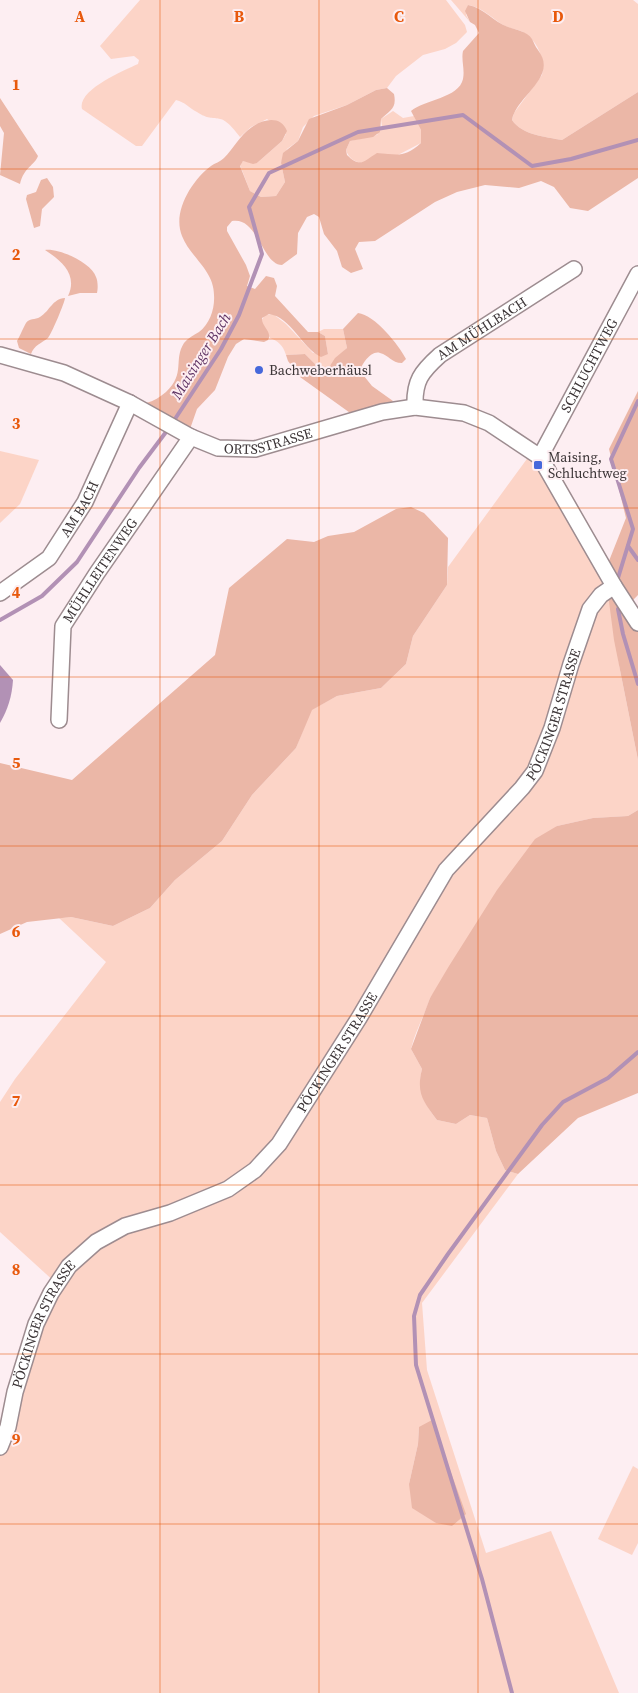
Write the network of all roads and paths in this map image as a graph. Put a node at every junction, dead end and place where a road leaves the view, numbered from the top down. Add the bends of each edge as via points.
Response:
1 (574, 269) dead end
2 (638, 274) edge
3 (0, 355) edge
4 (130, 403) junction
5 (415, 407) junction
6 (186, 434) junction
7 (540, 457) junction
8 (614, 586) junction
9 (0, 593) edge
10 (638, 623) edge
11 (59, 720) dead end
12 (0, 1447) edge

1 - 5 street, AM MÜHLBACH via 422,371 414,391
2 - 7 street, SCHLUCHTWEG
3 - 4 street, ORTSSTRASSE via 64,373
4 - 6 street, ORTSSTRASSE
4 - 9 street, AM BACH via 86,502 49,558
5 - 6 street, ORTSSTRASSE via 382,412 255,449 218,448
5 - 7 street, ORTSSTRASSE via 464,413 489,423
6 - 11 street, MÜHLLEITENWEG via 63,626
7 - 8 street
8 - 10 street
8 - 12 street, PÖCKINGER STRASSE via 590,609 535,771 446,870 359,1018 279,1144 255,1170 228,1189 170,1213 125,1226 96,1242 69,1266 51,1292 36,1324

